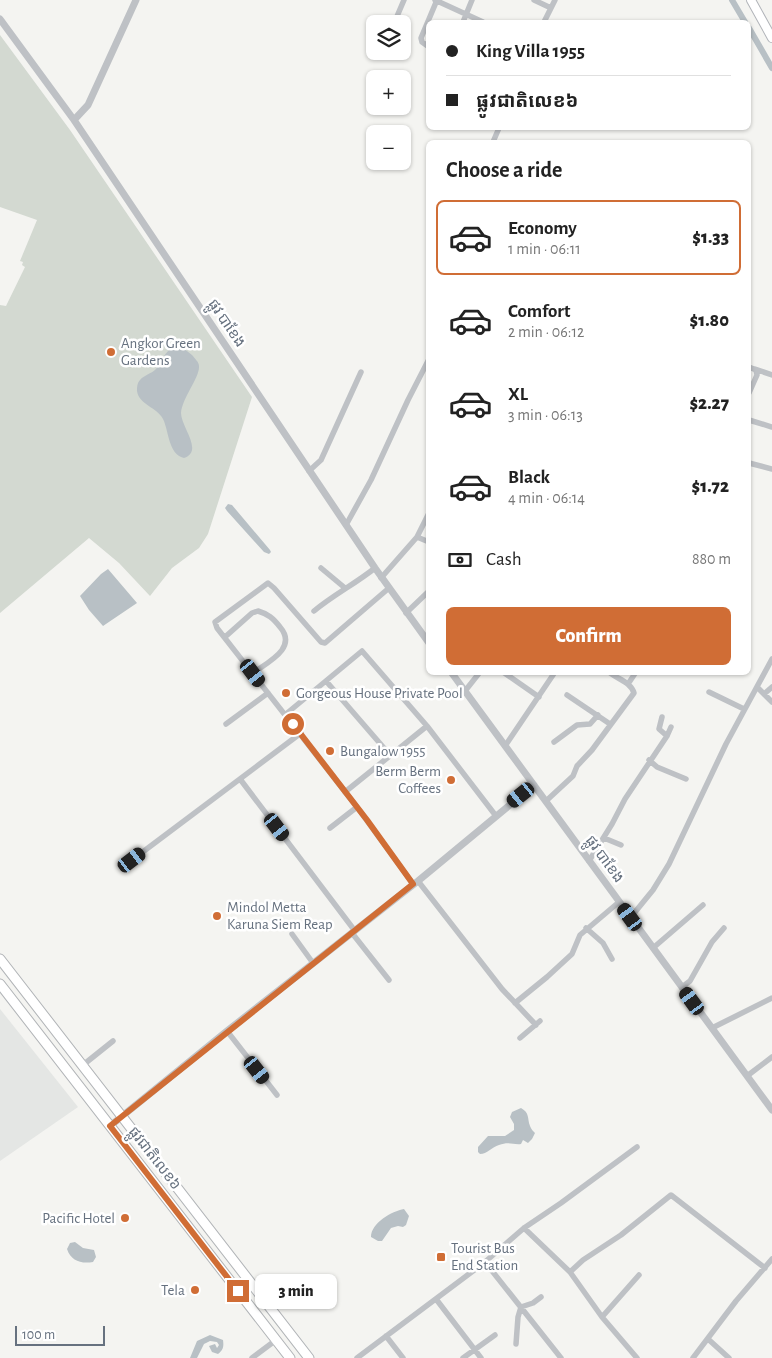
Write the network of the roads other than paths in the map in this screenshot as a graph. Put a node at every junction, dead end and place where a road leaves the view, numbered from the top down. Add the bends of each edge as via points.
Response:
1 (136, 0) edge
2 (404, 0) edge
3 (436, 0) edge
4 (472, 0) edge
5 (534, 0) edge
6 (555, 0) edge
7 (751, 0) edge
8 (551, 8) junction
9 (398, 15) edge
10 (466, 15) junction
11 (0, 19) edge
12 (428, 20) edge
13 (464, 20) edge
14 (478, 20) edge
15 (545, 20) edge
16 (426, 25) edge
17 (772, 38) edge
18 (426, 44) edge
19 (74, 120) junction
20 (426, 366) edge
21 (752, 368) edge
22 (361, 372) dead end
23 (772, 375) edge
24 (751, 389) edge
25 (751, 421) edge
26 (772, 428) edge
27 (751, 464) edge
28 (772, 469) edge
29 (309, 471) junction
30 (426, 519) edge
31 (346, 525) junction
32 (417, 537) junction
33 (426, 541) edge
34 (321, 568) dead end
35 (375, 568) junction
36 (381, 578) junction
37 (345, 588) junction
38 (389, 588) junction
39 (426, 594) edge
40 (314, 611) dead end
41 (406, 614) junction
42 (225, 637) junction
43 (426, 639) edge
44 (772, 659) edge
45 (253, 673) junction
46 (453, 675) edge
47 (478, 675) edge
48 (507, 675) edge
49 (553, 675) edge
50 (613, 675) edge
51 (634, 675) edge
52 (326, 681) junction
53 (628, 684) junction
54 (758, 687) junction
55 (772, 687) edge
56 (465, 691) junction
57 (710, 692) dead end
58 (268, 693) junction
59 (764, 694) junction
60 (567, 695) dead end
61 (539, 697) junction
62 (772, 702) edge
63 (744, 709) junction
64 (286, 714) junction
65 (598, 715) junction
66 (662, 717) dead end
67 (226, 724) dead end
68 (610, 724) junction
69 (426, 726) junction
70 (671, 727) dead end
71 (301, 734) junction
72 (667, 736) junction
73 (554, 742) dead end
74 (505, 746) junction
75 (390, 755) junction
76 (649, 760) junction
77 (240, 779) junction
78 (686, 779) dead end
79 (534, 785) junction
80 (345, 792) junction
81 (546, 801) junction
82 (357, 807) junction
83 (496, 816) junction
84 (330, 828) dead end
85 (604, 838) junction
86 (621, 845) dead end
87 (132, 860) dead end
88 (589, 861) junction
89 (415, 882) junction
90 (619, 902) junction
91 (703, 905) dead end
92 (630, 917) junction
93 (586, 928) junction
94 (724, 928) dead end
95 (353, 932) junction
96 (292, 934) dead end
97 (653, 948) junction
98 (612, 959) dead end
99 (0, 960) edge
100 (313, 964) junction
101 (389, 980) dead end
102 (0, 984) edge
103 (682, 987) junction
104 (772, 998) edge
105 (515, 1003) junction
106 (712, 1028) junction
107 (227, 1031) junction
108 (520, 1038) dead end
109 (113, 1041) dead end
110 (772, 1057) edge
111 (84, 1065) junction
112 (747, 1076) junction
113 (277, 1095) dead end
114 (772, 1109) edge
115 (122, 1116) junction
116 (110, 1126) junction
117 (637, 1147) dead end
118 (524, 1228) junction
119 (772, 1259) edge
120 (485, 1262) junction
121 (765, 1268) junction
122 (570, 1272) junction
123 (639, 1275) dead end
124 (541, 1297) dead end
125 (436, 1299) junction
126 (522, 1307) junction
127 (602, 1317) junction
128 (496, 1335) dead end
129 (386, 1336) junction
130 (708, 1339) junction
131 (276, 1340) junction
132 (516, 1344) dead end
133 (475, 1350) junction
134 (252, 1358) edge
135 (290, 1358) edge
136 (309, 1358) edge
137 (357, 1358) edge
138 (403, 1358) edge
139 (463, 1358) edge
140 (481, 1358) edge
141 (561, 1358) edge
142 (636, 1358) edge
143 (693, 1358) edge
144 (729, 1358) edge

1 - 19 street via 88,105
2 - 9 street
3 - 10 street
3 - 12 street
4 - 10 street
5 - 8 street
6 - 8 street
7 - 17 main road
8 - 15 street
10 - 13 street
10 - 14 street
11 - 19 street, ផ្លូវ បាខែង
16 - 18 street via 421,38
19 - 29 street, ផ្លូវ បាខែង
20 - 31 street
21 - 23 street
21 - 24 street via 757,377
22 - 29 street via 321,460
25 - 26 street
27 - 28 street
29 - 31 street, ផ្លូវ បាខែង
30 - 32 street
31 - 35 street, ផ្លូវ បាខែង
32 - 33 street
32 - 36 street
34 - 37 street
35 - 36 street, ផ្លូវ បាខែង
35 - 37 street
36 - 38 street, ផ្លូវ បាខែង
37 - 40 street
38 - 41 street, ផ្លូវ បាខែង
38 - 42 street via 324,643 268,583 216,621
39 - 41 street
41 - 43 street, ផ្លូវ បាខែង
42 - 45 street
42 - 45 street via 258,611 269,615 282,629 286,641 284,649
44 - 54 street
45 - 58 street
46 - 56 street, ផ្លូវ បាខែង
47 - 56 street
48 - 61 street
49 - 61 street
50 - 53 street
51 - 53 street
52 - 64 street
52 - 69 street via 362,651
52 - 75 street
53 - 68 street via 634,693
54 - 59 street
54 - 63 street
55 - 59 street
56 - 74 street, ផ្លូវ បាខែង
57 - 63 street
58 - 64 street
58 - 67 street
59 - 62 street
60 - 65 street
61 - 74 street
63 - 92 street via 669,864 653,890
64 - 71 street
65 - 68 street
65 - 73 street via 590,724 577,725
66 - 72 street via 659,729
68 - 81 street via 573,776
69 - 75 street
69 - 83 street
70 - 72 street
71 - 77 street
71 - 80 street
72 - 76 street
74 - 79 street, ផ្លូវ បាខែង
75 - 80 street
76 - 78 street via 657,767
76 - 85 street
77 - 87 street
77 - 95 street
79 - 81 street, ផ្លូវ បាខែង
79 - 83 street
80 - 82 street
81 - 88 street, ផ្លូវ បាខែង
82 - 84 street
82 - 89 street
83 - 89 street
85 - 86 street
85 - 88 street
88 - 90 street, ផ្លូវ បាខែង
89 - 95 street
89 - 105 street
90 - 92 street, ផ្លូវ បាខែង
90 - 93 street
91 - 97 street
92 - 97 street, ផ្លូវ បាខែង
93 - 98 street via 602,943
93 - 105 street via 572,954
94 - 103 street via 712,942 690,981
95 - 100 street
95 - 101 street
96 - 100 street
97 - 103 street, ផ្លូវ បាខែង
99 - 111 highway, ផ្លូវជាតិលេខ៦
100 - 107 street
102 - 116 highway, ផ្លូវជាតិលេខ៦
103 - 106 street, ផ្លូវ បាខែង
104 - 106 street
105 - 108 street via 538,1023
106 - 112 street, ផ្លូវ បាខែង
107 - 113 street
107 - 115 street
109 - 111 street
110 - 112 street
111 - 115 highway, ផ្លូវជាតិលេខ៦
112 - 114 street, ផ្លូវ បាខែង
115 - 116 street
115 - 136 highway, ផ្លូវជាតិលេខ៦
116 - 131 highway, ផ្លូវជាតិលេខ៦
117 - 118 street
118 - 120 street
118 - 122 street
119 - 121 street
120 - 125 street
120 - 126 street
121 - 122 street via 671,1195
121 - 130 street
122 - 127 street
123 - 127 street
124 - 126 street
125 - 129 street
125 - 133 street
126 - 132 street
126 - 141 street
127 - 142 street
128 - 133 street
129 - 137 street
129 - 138 street
130 - 143 street
130 - 144 street
131 - 134 street
131 - 135 highway, ផ្លូវជាតិលេខ៦
133 - 139 street
133 - 140 street

